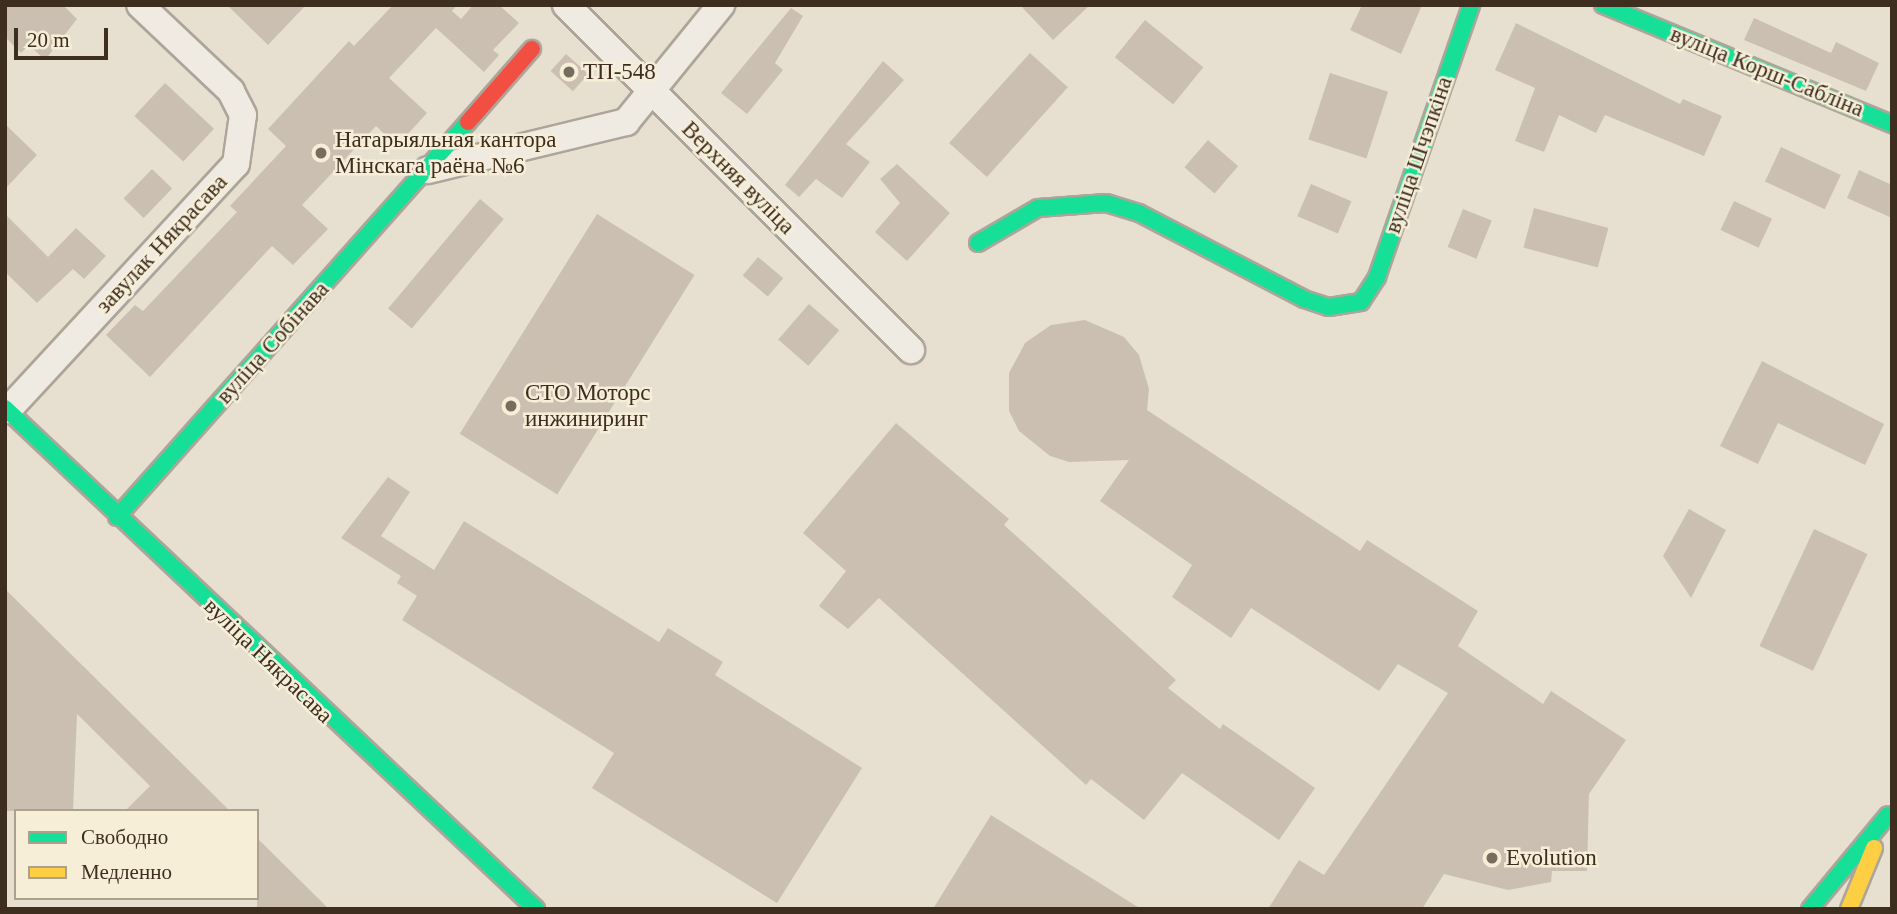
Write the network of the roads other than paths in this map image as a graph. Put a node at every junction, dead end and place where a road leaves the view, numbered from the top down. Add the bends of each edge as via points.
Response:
1 (140, 5) edge
2 (566, 5) edge
3 (721, 5) edge
4 (1471, 5) edge
5 (1603, 5) edge
6 (533, 49) dead end
7 (653, 94) junction
8 (1892, 124) edge
9 (428, 170) junction
10 (978, 243) dead end
11 (911, 350) dead end
12 (6, 409) edge
13 (117, 517) junction
14 (1890, 811) edge
15 (536, 909) edge
16 (1810, 909) edge
17 (1849, 909) edge

1 - 12 street, завулак Някрасава via 230,91 243,116 236,164
2 - 7 street, Верхняя вуліца
3 - 7 street
4 - 10 street, вуліца Шчэпкіна via 1377,277 1361,302 1329,307 1304,299 1139,213 1106,204 1038,208
5 - 8 street, вуліца Корш-Сабліна
6 - 9 street, вуліца Собінава
7 - 9 street via 626,122
7 - 11 street, Верхняя вуліца
9 - 13 street, вуліца Собінава
12 - 13 street, вуліца Някрасава
13 - 15 street, вуліца Някрасава via 489,871
14 - 16 street
14 - 17 street

